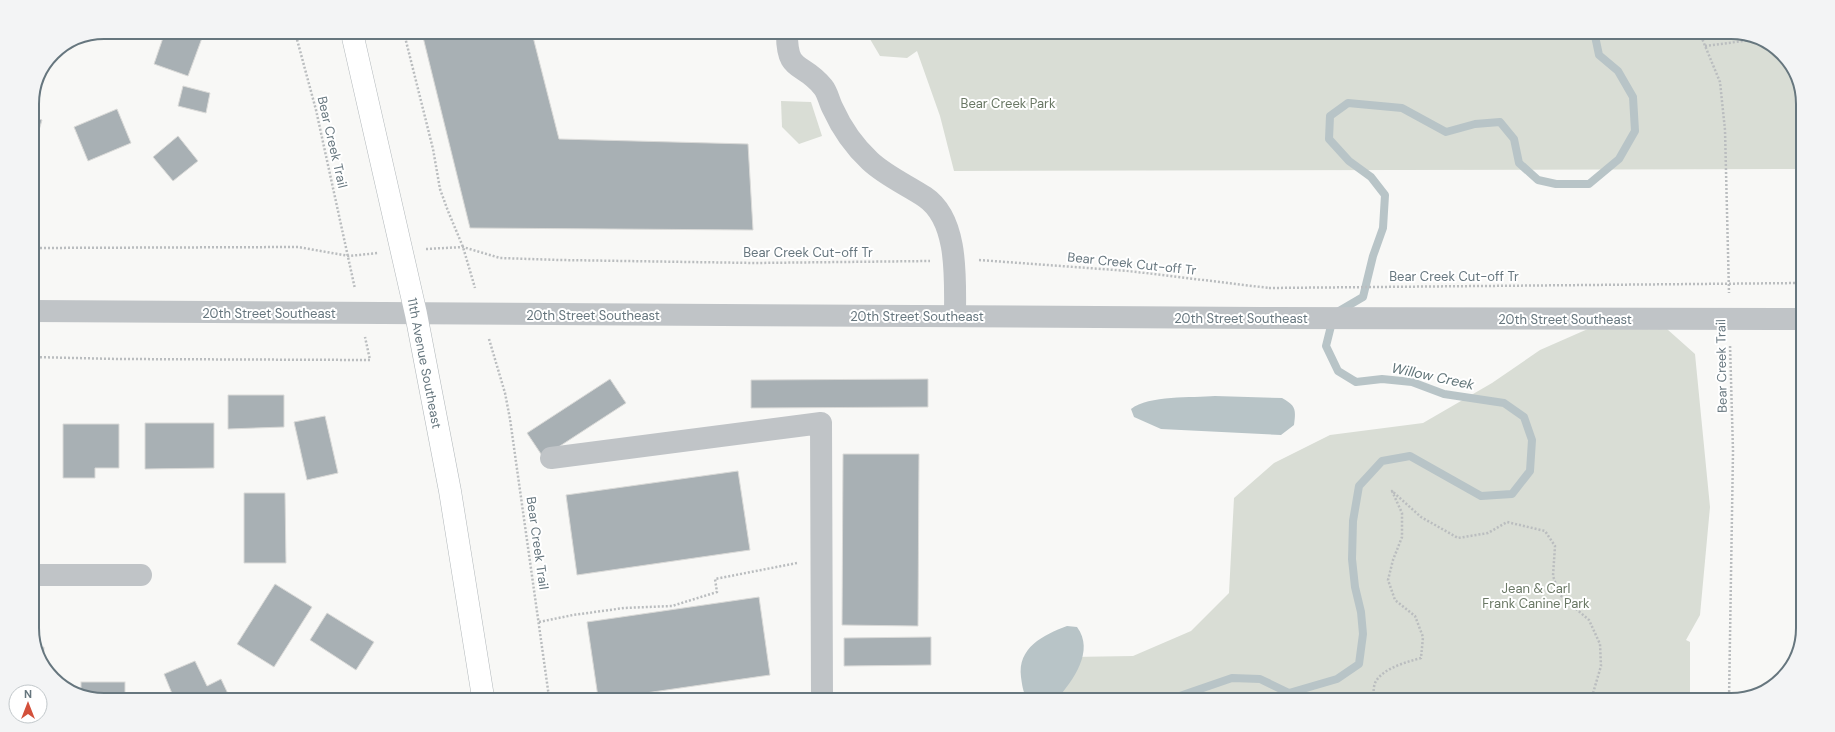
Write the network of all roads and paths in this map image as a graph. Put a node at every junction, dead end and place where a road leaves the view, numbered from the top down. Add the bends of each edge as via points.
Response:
1 (297, 39) edge
2 (353, 39) edge
3 (406, 39) edge
4 (787, 39) edge
5 (1702, 39) edge
6 (1746, 41) edge
7 (1705, 46) junction
8 (39, 248) edge
9 (954, 260) junction
10 (1796, 283) edge
11 (1729, 294) dead end
12 (39, 311) edge
13 (416, 314) junction
14 (955, 316) junction
15 (1796, 319) edge
16 (1730, 341) dead end
17 (39, 357) edge
18 (370, 360) dead end
19 (505, 393) dead end
20 (551, 458) dead end
21 (821, 558) junction
22 (39, 575) edge
23 (141, 575) dead end
24 (539, 622) junction
25 (482, 693) edge
26 (548, 693) edge
27 (822, 693) edge
28 (1374, 693) edge
29 (1593, 693) edge
30 (1729, 693) edge

1 - 8 path, Bear Creek Trail via 316,110 349,256 298,247
2 - 13 main road, 11th Avenue Southeast
3 - 9 path, Bear Creek Cut-off Tr via 433,149 440,189 463,246 500,258 560,260 755,263
4 - 9 street via 790,60 811,74 824,89 845,134 870,161 892,178 927,198 944,218
5 - 7 path
6 - 7 path
7 - 11 path via 1720,82 1725,130
9 - 10 path, Bear Creek Cut-off Tr, bridge via 1114,270 1269,288
9 - 14 street
12 - 13 street, 20th Street Southeast
13 - 14 street, 20th Street Southeast
13 - 25 main road, 11th Avenue Southeast via 448,484
14 - 15 street, 20th Street Southeast, bridge
16 - 30 path, Bear Creek Trail via 1733,451
17 - 18 path via 118,360
19 - 24 path, Bear Creek Trail
20 - 21 street via 821,423
21 - 24 path via 715,579 717,592 672,606 624,608
21 - 27 street
22 - 23 street
24 - 26 path, Bear Creek Trail
28 - 29 path via 1375,683 1386,672 1421,658 1423,637 1416,616 1395,600 1388,580 1402,537 1402,513 1392,491 1421,518 1458,538 1488,533 1507,522 1545,531 1554,546 1553,576 1560,595 1589,620 1600,644 1601,666

